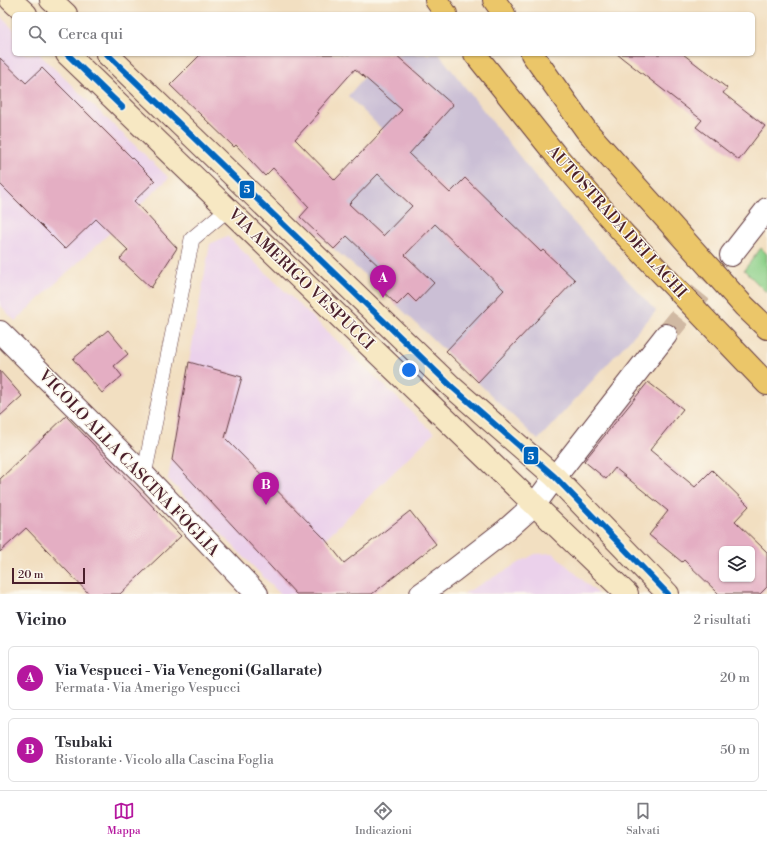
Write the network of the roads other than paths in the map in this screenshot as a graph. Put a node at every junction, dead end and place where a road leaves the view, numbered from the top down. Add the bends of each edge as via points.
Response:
1 (11, 0) edge
2 (52, 0) edge
3 (436, 0) edge
4 (494, 0) edge
5 (512, 0) edge
6 (24, 12) edge
7 (64, 12) edge
8 (445, 12) edge
9 (503, 12) edge
10 (519, 12) edge
11 (70, 56) edge
12 (109, 56) edge
13 (477, 56) edge
14 (533, 56) edge
15 (544, 56) edge
16 (586, 130) junction
17 (228, 209) junction
18 (767, 209) edge
19 (731, 255) tunnel mouth
20 (767, 328) edge
21 (0, 332) edge
22 (666, 335) tunnel mouth
23 (767, 384) edge
24 (144, 475) junction
25 (555, 477) junction
26 (535, 504) junction
27 (256, 594) edge
28 (421, 594) edge
29 (627, 594) edge
30 (668, 594) edge

1 - 6 main road
2 - 7 main road
3 - 8 highway
4 - 9 highway
5 - 10 highway
11 - 17 main road, VIA AMERIGO VESPUCCI
12 - 25 main road, VIA AMERIGO VESPUCCI via 452,387
13 - 23 highway, AUTOSTRADA DEI LAGHI via 555,154 623,233
14 - 16 highway
15 - 16 highway
16 - 20 highway
17 - 24 lane via 192,239
17 - 26 main road, VIA AMERIGO VESPUCCI
18 - 19 street
21 - 24 street, VICOLO ALLA CASCINA FOGLIA
22 - 25 street
24 - 27 street, VICOLO ALLA CASCINA FOGLIA
25 - 26 street
25 - 30 main road, VIA AMERIGO VESPUCCI
26 - 28 street via 506,530
26 - 29 main road, VIA AMERIGO VESPUCCI

